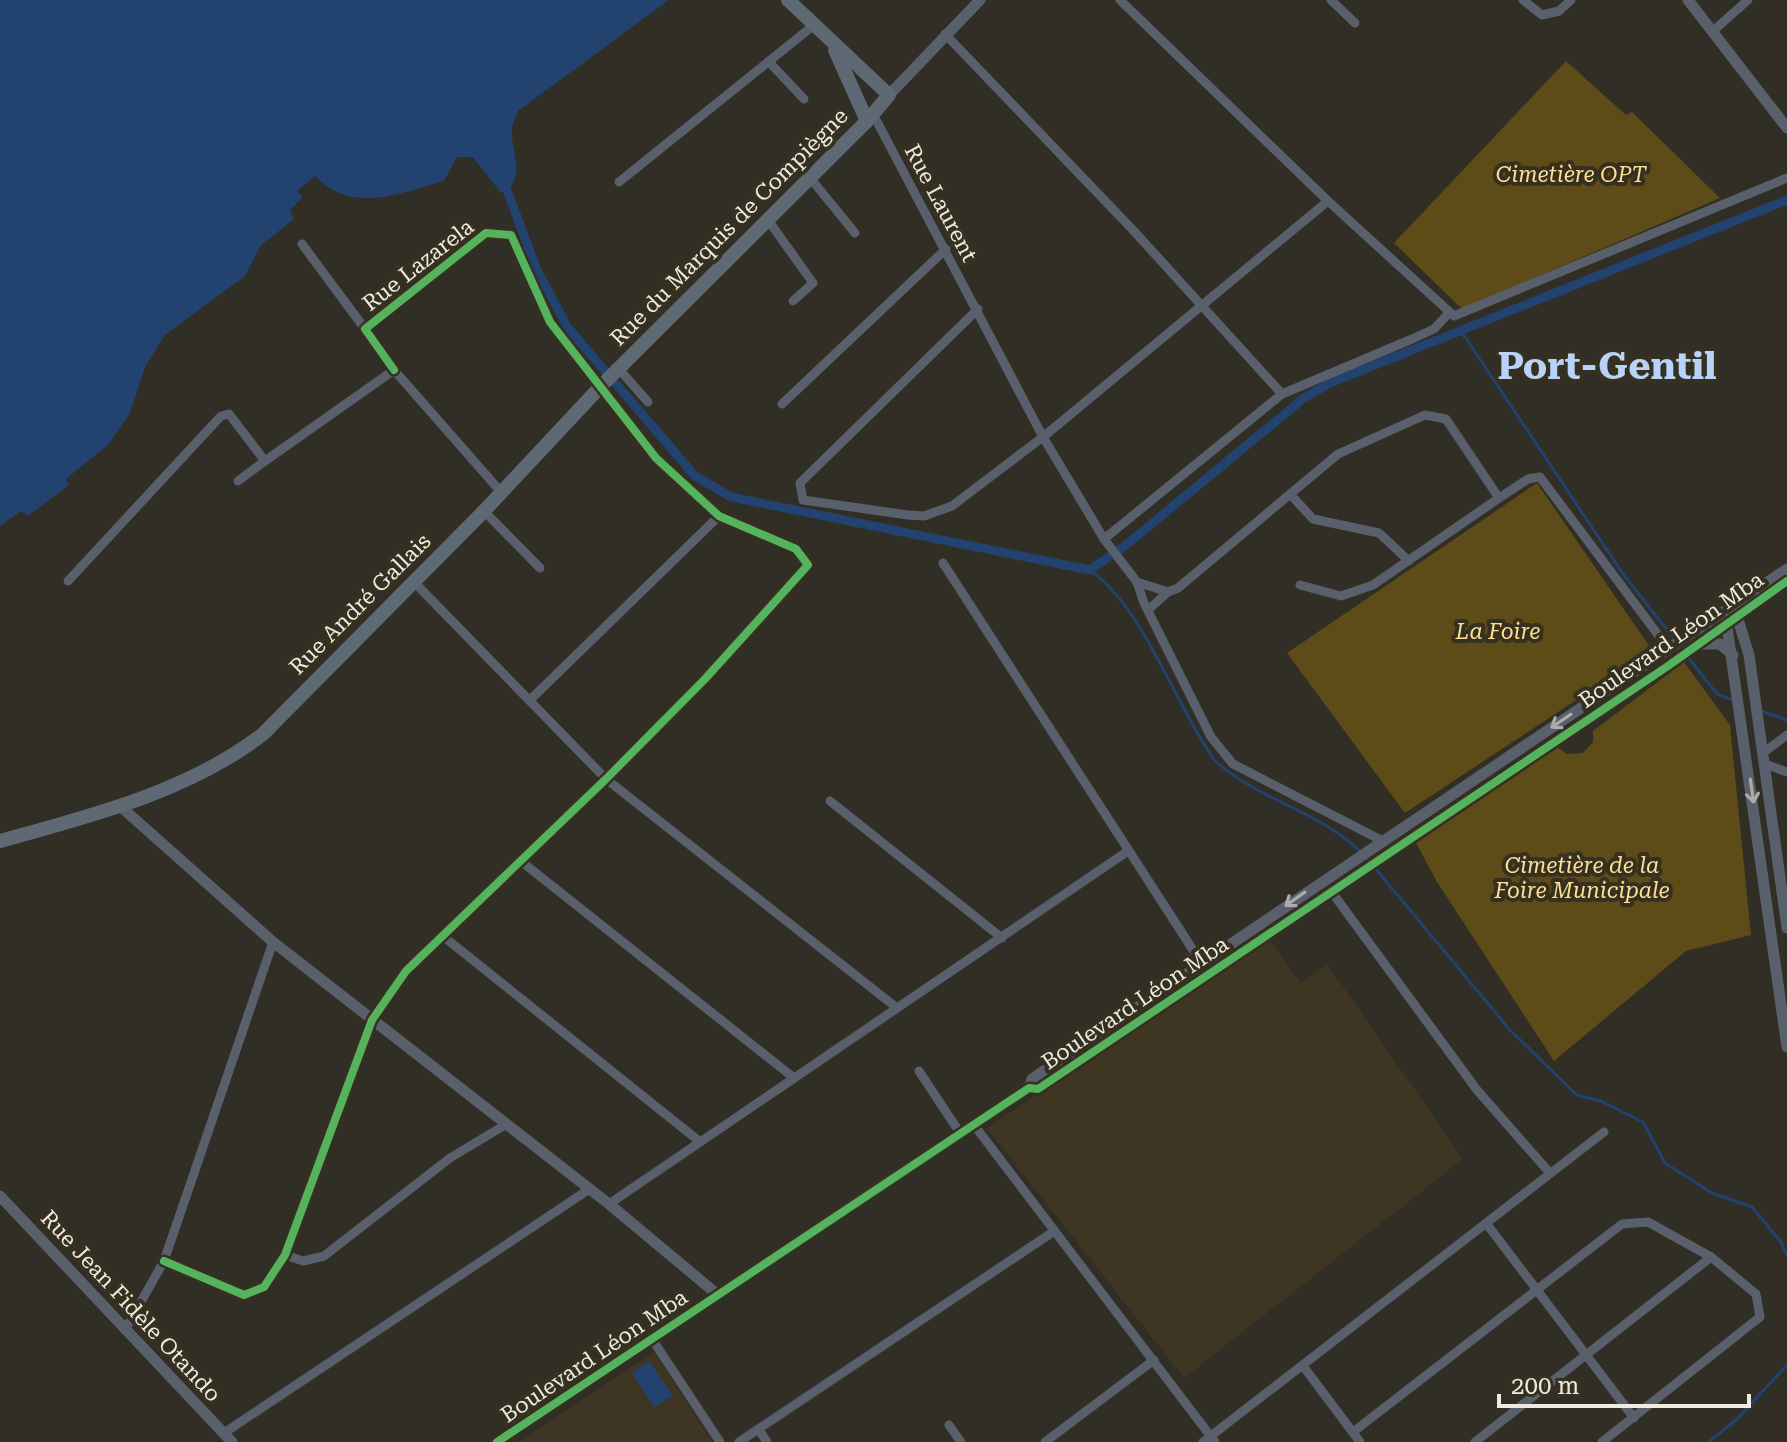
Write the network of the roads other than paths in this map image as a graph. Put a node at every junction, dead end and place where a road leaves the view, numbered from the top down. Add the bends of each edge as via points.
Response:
1 (788, 0) edge
2 (980, 0) edge
3 (1120, 0) edge
4 (1331, 0) edge
5 (1523, 0) edge
6 (1571, 0) edge
7 (1688, 0) edge
8 (1748, 0) edge
9 (1355, 23) dead end
10 (814, 25) junction
11 (1713, 31) junction
12 (945, 34) junction
13 (833, 46) junction
14 (769, 62) junction
15 (889, 95) junction
16 (804, 99) dead end
17 (870, 118) junction
18 (1787, 128) edge
19 (1787, 178) edge
20 (811, 179) junction
21 (619, 182) dead end
22 (1328, 201) junction
23 (768, 220) junction
24 (855, 233) dead end
25 (302, 244) dead end
26 (946, 249) junction
27 (793, 301) dead end
28 (1202, 304) junction
29 (978, 309) junction
30 (1448, 314) junction
31 (365, 329) junction
32 (394, 370) junction
33 (617, 371) junction
34 (600, 387) junction
35 (1282, 394) junction
36 (648, 402) dead end
37 (782, 404) dead end
38 (1043, 437) junction
39 (265, 461) junction
40 (238, 481) dead end
41 (501, 492) junction
42 (1290, 494) junction
43 (1499, 498) junction
44 (484, 511) junction
45 (719, 516) junction
46 (1106, 542) junction
47 (1409, 561) junction
48 (943, 563) dead end
49 (540, 568) dead end
50 (1787, 569) edge
51 (68, 581) dead end
52 (1787, 581) edge
53 (414, 582) junction
54 (1137, 582) junction
55 (1300, 585) dead end
56 (1168, 592) junction
57 (1754, 604) junction
58 (1148, 610) junction
59 (1730, 615) junction
60 (1697, 646) junction
61 (1670, 647) junction
62 (1733, 655) junction
63 (1749, 655) junction
64 (530, 700) junction
65 (1787, 735) edge
66 (1764, 758) junction
67 (1787, 772) edge
68 (606, 779) junction
69 (830, 801) dead end
70 (120, 806) junction
71 (1381, 840) junction
72 (0, 841) edge
73 (1128, 851) junction
74 (522, 862) junction
75 (1331, 891) junction
76 (1787, 928) edge
77 (444, 937) junction
78 (1002, 938) junction
79 (273, 942) junction
80 (1201, 962) junction
81 (1209, 975) junction
82 (897, 1008) junction
83 (372, 1020) junction
84 (1787, 1047) edge
85 (919, 1071) dead end
86 (794, 1078) junction
87 (1029, 1088) junction
88 (505, 1125) junction
89 (974, 1125) junction
90 (1604, 1132) dead end
91 (960, 1133) junction
92 (699, 1141) junction
93 (1549, 1172) junction
94 (588, 1190) junction
95 (0, 1196) edge
96 (609, 1204) junction
97 (1486, 1223) junction
98 (1053, 1232) junction
99 (285, 1255) junction
100 (1711, 1257) junction
101 (164, 1261) junction
102 (1535, 1288) junction
103 (718, 1295) junction
104 (125, 1330) junction
105 (652, 1339) junction
106 (1587, 1356) junction
107 (1154, 1360) junction
108 (1303, 1366) junction
109 (1634, 1418) junction
110 (949, 1425) dead end
111 (759, 1430) junction
112 (1353, 1432) junction
113 (228, 1438) edge
114 (1208, 1440) edge
115 (497, 1442) edge
116 (720, 1442) edge
117 (739, 1442) edge
118 (767, 1442) edge
119 (961, 1442) edge
120 (1045, 1442) edge
121 (1360, 1442) edge
122 (1475, 1442) edge
123 (1602, 1442) edge

1 - 10 main road
2 - 12 street
3 - 22 street
4 - 9 street
5 - 6 street via 1542,15 1559,11
7 - 11 street
8 - 11 street
10 - 13 main road
10 - 14 street
11 - 18 street
12 - 15 street
12 - 28 street
13 - 15 main road
13 - 17 main road
14 - 16 street
14 - 21 street
15 - 17 main road, Rue du Marquis de Compiègne
17 - 20 main road, Rue du Marquis de Compiègne
17 - 26 street, Rue Laurent
19 - 30 street via 1462,316
20 - 23 main road, Rue du Marquis de Compiègne
20 - 24 street
22 - 28 street
22 - 30 street
23 - 27 street via 813,283
23 - 33 main road, Rue du Marquis de Compiègne
25 - 31 street
26 - 29 street, Rue Laurent
26 - 37 street
28 - 35 street
28 - 38 street
29 - 38 street, Rue Laurent
29 - 38 street via 800,483 803,500 924,516 952,506
30 - 35 street via 1434,329
31 - 32 street, Rue Lazarela
31 - 34 street, Rue Lazarela via 486,233 504,232 511,235 550,322
32 - 39 street
32 - 41 street, Rue Lazarela
33 - 34 main road, Rue du Marquis de Compiègne
33 - 36 street
34 - 41 main road, Rue André Gallais
34 - 45 street via 656,458
35 - 46 street
38 - 46 street, Rue Laurent
39 - 40 street
39 - 51 street via 229,414 221,416
41 - 44 main road, Rue André Gallais
42 - 43 street via 1338,454 1431,415 1446,419
42 - 47 street via 1313,519 1379,533
42 - 56 street
43 - 47 street
43 - 61 street via 1534,477 1546,481 1627,597
44 - 49 street
44 - 53 main road, Rue André Gallais
45 - 64 street
45 - 68 street via 796,549 808,565
46 - 54 street, Rue Laurent
47 - 55 street via 1349,594 1332,595
48 - 73 street
50 - 59 street, Boulevard Léon Mba
52 - 57 street, Boulevard Léon Mba
53 - 64 street
53 - 70 main road, Rue André Gallais via 245,748
54 - 56 street
54 - 58 street, Rue Laurent
56 - 58 street
57 - 59 street, Boulevard Léon Mba
57 - 63 street via 1748,622
58 - 71 street, Rue Laurent via 1211,737 1233,764
59 - 60 street, Boulevard Léon Mba
59 - 61 street, Boulevard Léon Mba
59 - 62 street
59 - 63 street
60 - 62 street via 1720,644
60 - 75 street, Boulevard Léon Mba
61 -> 71 street, Boulevard Léon Mba
62 -> 84 street
63 - 66 street
64 - 68 street
65 - 66 street
66 - 67 street
66 - 76 street
68 - 74 street
68 - 82 street
69 - 78 street
70 - 72 main road, Rue André Gallais
70 - 79 street
71 -> 80 street, Boulevard Léon Mba
73 - 78 street
73 - 80 street
74 - 77 street
74 - 86 street
75 - 81 street, Boulevard Léon Mba
75 - 93 street via 1477,1090
77 - 83 street via 406,971
77 - 92 street
78 - 82 street
79 - 83 street
79 - 101 street
80 - 81 street
80 - 87 street, Boulevard Léon Mba via 1032,1079
81 - 87 street, Boulevard Léon Mba via 1038,1089
82 - 86 street
83 - 88 street
83 - 99 street
85 - 91 street
86 - 92 street
87 - 89 street, Boulevard Léon Mba
88 - 94 street
88 - 99 street via 450,1158 324,1256 303,1261
89 - 91 street, Boulevard Léon Mba
89 - 98 street
90 - 93 street
91 - 103 street, Boulevard Léon Mba
92 - 96 street
93 - 97 street
94 - 96 street
94 - 113 street
95 - 104 street, Rue Jean Fidèle Otando
96 - 103 street
97 - 102 street
97 - 108 street
98 - 107 street
98 - 111 street
99 - 101 street via 264,1287 244,1295
100 - 102 street via 1648,1222 1634,1220
100 - 106 street
100 - 109 street via 1750,1287 1760,1303 1760,1317
101 - 104 street
102 - 106 street
102 - 112 street
103 - 105 street, Boulevard Léon Mba
104 - 113 street, Rue Jean Fidèle Otando
105 - 115 street, Boulevard Léon Mba
105 - 116 street
106 - 109 street
106 - 122 street
107 - 114 street
107 - 120 street
108 - 112 street
108 - 114 street
109 - 123 street
110 - 119 street
111 - 117 street
111 - 118 street
112 - 121 street

